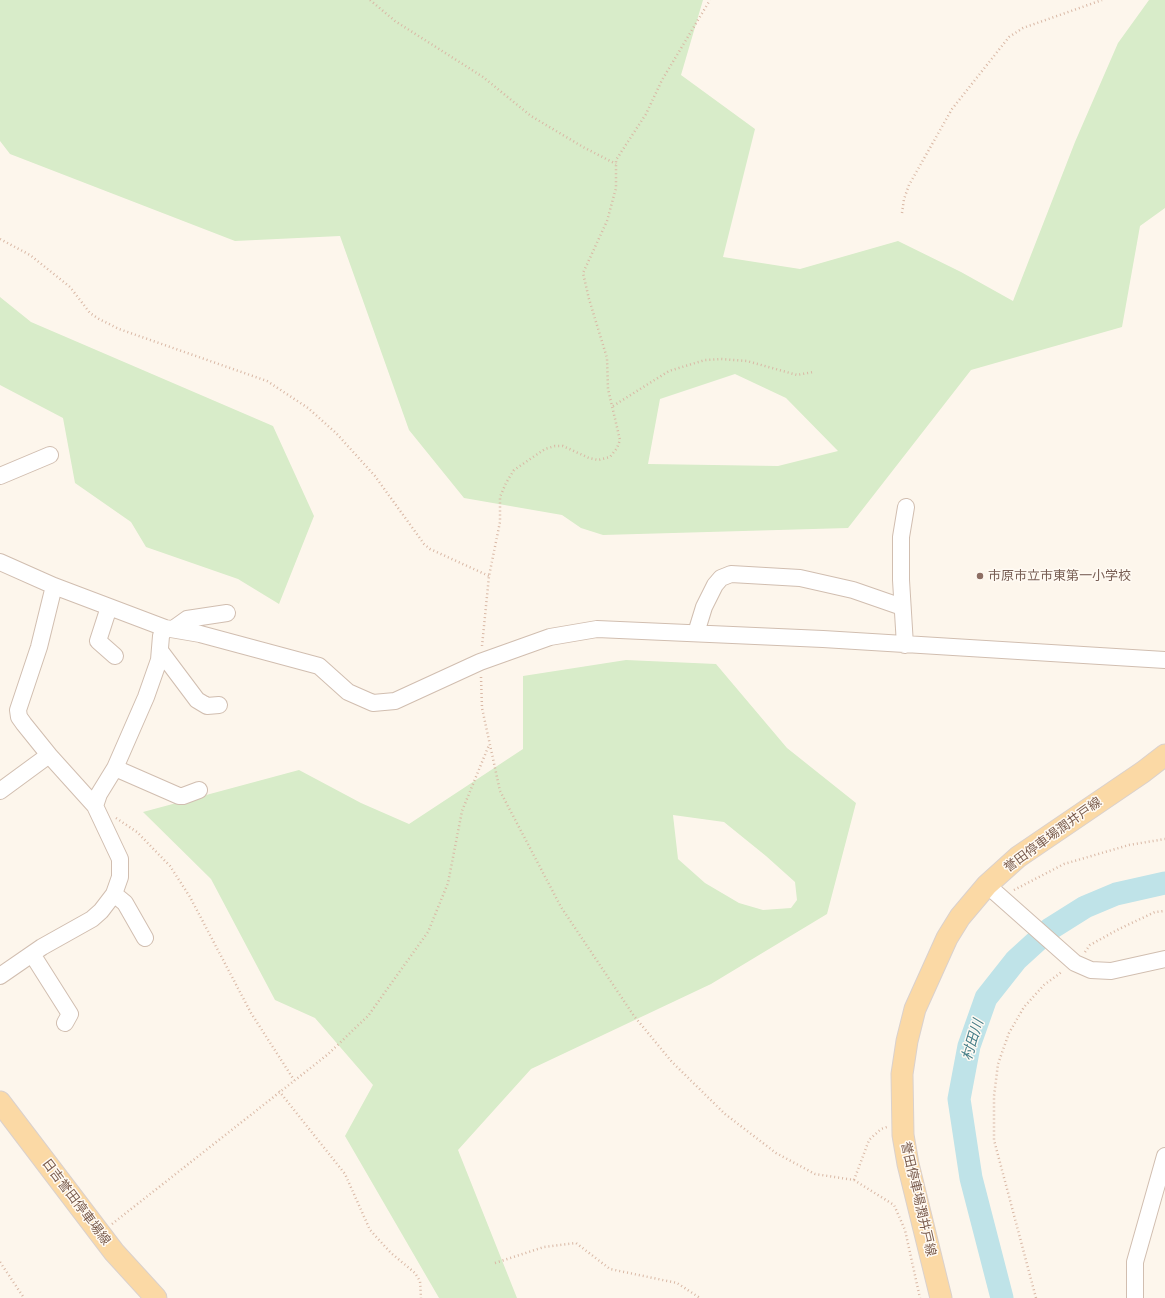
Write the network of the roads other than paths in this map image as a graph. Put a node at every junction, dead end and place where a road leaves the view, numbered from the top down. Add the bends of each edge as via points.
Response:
1 (50, 455) dead end
2 (0, 476) edge
3 (906, 507) dead end
4 (0, 562) edge
5 (54, 586) junction
6 (109, 607) junction
7 (902, 607) junction
8 (227, 614) dead end
9 (169, 628) junction
10 (696, 633) junction
11 (905, 645) junction
12 (161, 652) junction
13 (115, 656) dead end
14 (1165, 660) edge
15 (219, 706) dead end
16 (49, 755) junction
17 (1165, 755) edge
18 (114, 768) junction
19 (200, 790) dead end
20 (0, 791) edge
21 (95, 806) junction
22 (987, 885) junction
23 (114, 894) junction
24 (145, 938) dead end
25 (32, 954) junction
26 (1165, 959) edge
27 (0, 976) edge
28 (65, 1023) dead end
29 (0, 1102) edge
30 (1165, 1157) edge
31 (156, 1298) edge
32 (941, 1298) edge
33 (1135, 1298) edge

1 - 2 street
3 - 7 street via 901,537
4 - 5 street
5 - 6 street
5 - 16 street via 39,647 18,710 24,724
6 - 9 street
6 - 13 street via 98,641
7 - 10 street via 853,590 800,578 731,574 721,578 715,585 704,607
7 - 11 street
8 - 9 street via 187,619
9 - 10 street via 319,666 348,692 373,703 395,701 480,662 550,637 597,629
9 - 12 street via 161,636
10 - 11 street
11 - 14 street
12 - 15 street via 197,700 207,706
12 - 18 street via 146,697
16 - 20 street
16 - 21 street
17 - 22 main road, 誉田停車場潤井戸線 via 1024,852
18 - 19 street via 180,796
18 - 21 street
21 - 23 street via 120,859 120,877
22 - 26 street via 1009,899 1074,963 1091,970 1111,971
22 - 32 main road, 誉田停車場潤井戸線 via 960,917 947,938 915,1009 902,1074 902,1122 908,1164
23 - 24 street via 125,904
23 - 25 street via 92,919
25 - 27 street
25 - 28 street via 70,1014
29 - 31 main road, 日吉誉田停車場線 via 132,1273
30 - 33 street via 1135,1262

